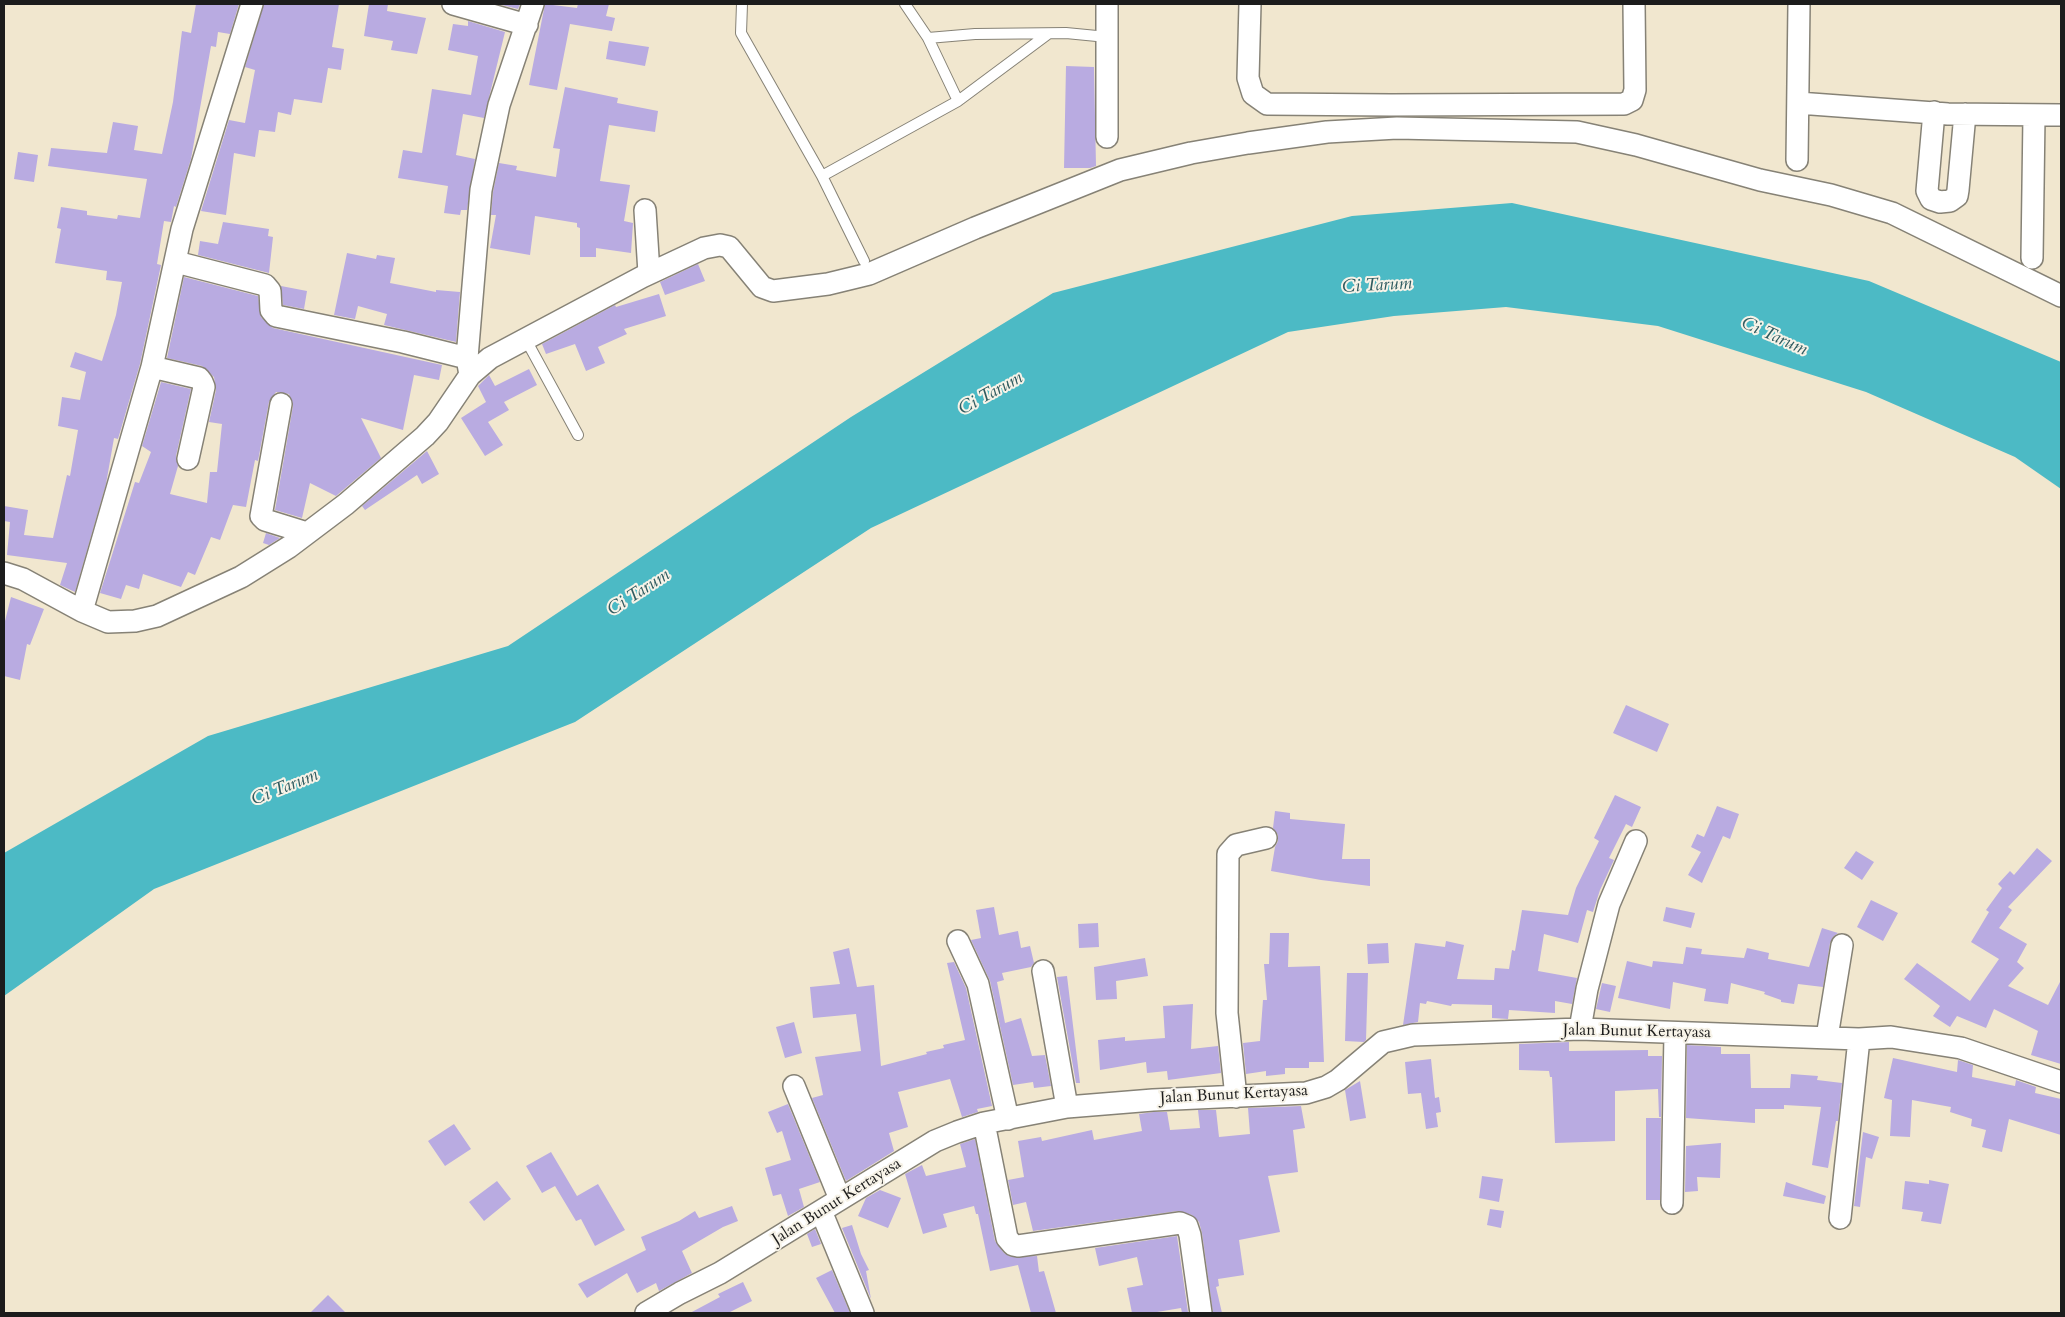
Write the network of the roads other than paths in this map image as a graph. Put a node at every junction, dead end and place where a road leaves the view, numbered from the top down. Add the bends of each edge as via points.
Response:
1 (252, 4) edge
2 (453, 4) edge
3 (533, 4) edge
4 (742, 4) edge
5 (905, 4) edge
6 (1107, 4) edge
7 (1250, 4) edge
8 (1634, 4) edge
9 (1799, 4) edge
10 (527, 25) junction
11 (1048, 34) junction
12 (1107, 37) junction
13 (928, 38) junction
14 (958, 101) junction
15 (1798, 103) junction
16 (1934, 112) junction
17 (1965, 114) junction
18 (2061, 115) edge
19 (2034, 116) junction
20 (1107, 137) dead end
21 (1797, 160) dead end
22 (822, 176) junction
23 (645, 210) dead end
24 (2032, 258) dead end
25 (864, 261) dead end
26 (176, 262) junction
27 (649, 273) junction
28 (2061, 296) edge
29 (525, 338) junction
30 (152, 367) junction
31 (468, 367) junction
32 (281, 404) dead end
33 (578, 435) dead end
34 (188, 459) dead end
35 (307, 533) junction
36 (4, 573) edge
37 (82, 612) junction
38 (1266, 838) dead end
39 (1636, 841) dead end
40 (958, 941) dead end
41 (1842, 945) dead end
42 (1043, 971) dead end
43 (1580, 1029) junction
44 (1675, 1033) junction
45 (1826, 1038) junction
46 (1859, 1039) junction
47 (2061, 1082) edge
48 (794, 1086) dead end
49 (1236, 1097) junction
50 (1068, 1107) junction
51 (1008, 1119) junction
52 (984, 1123) junction
53 (840, 1199) junction
54 (1672, 1203) dead end
55 (821, 1211) junction
56 (1840, 1218) dead end
57 (646, 1313) edge
58 (863, 1313) edge
59 (1201, 1313) edge

1 - 26 street via 198,170
2 - 10 street
3 - 10 street
4 - 22 lane via 740,33
5 - 13 lane
6 - 12 street
7 - 8 street via 1248,78 1253,94 1267,104 1381,105 1624,104 1632,100 1635,90
9 - 15 street
10 - 31 street via 499,105 481,190
11 - 12 lane
11 - 13 lane
11 - 14 lane
12 - 20 street
13 - 14 lane
14 - 22 lane
15 - 16 street
15 - 21 street
16 - 17 street
16 - 17 street via 1927,191 1931,199 1940,202 1957,196
17 - 19 street
18 - 19 street
19 - 24 street
22 - 25 lane
23 - 27 street
26 - 30 street
26 - 31 street via 265,285 270,291 271,310 276,316 403,342
27 - 28 street via 704,248 720,245 736,252 746,270 762,287 773,291 803,289 870,274 1120,170 1191,153 1327,132 1397,128 1577,132 1636,145 1892,213
27 - 29 street
29 - 31 street
29 - 33 lane
30 - 34 street via 199,378 204,387
30 - 37 street
31 - 35 street via 438,422 426,436
32 - 35 street via 261,516
35 - 37 street via 240,577 157,616 108,622
36 - 37 street via 23,579
38 - 49 street via 1236,845 1228,854 1227,1013
39 - 43 street via 1609,904
40 - 51 street via 978,984
41 - 45 street
42 - 50 street
43 - 44 street, Jalan Bunut Kertayasa
43 - 49 street, Jalan Bunut Kertayasa via 1399,1037 1383,1042 1326,1087 1306,1094
44 - 45 street, Jalan Bunut Kertayasa
44 - 54 street
45 - 46 street, Jalan Bunut Kertayasa
46 - 47 street, Jalan Bunut Kertayasa via 1892,1037 1960,1048
46 - 56 street
48 - 53 street
49 - 50 street, Jalan Bunut Kertayasa
50 - 51 street, Jalan Bunut Kertayasa
51 - 52 street, Jalan Bunut Kertayasa
52 - 53 street, Jalan Bunut Kertayasa via 935,1142
52 - 59 street via 1007,1238 1013,1244 1018,1246 1180,1223 1187,1226 1190,1235
53 - 55 street, Jalan Bunut Kertayasa
55 - 57 street, Jalan Bunut Kertayasa via 720,1273
55 - 58 street

